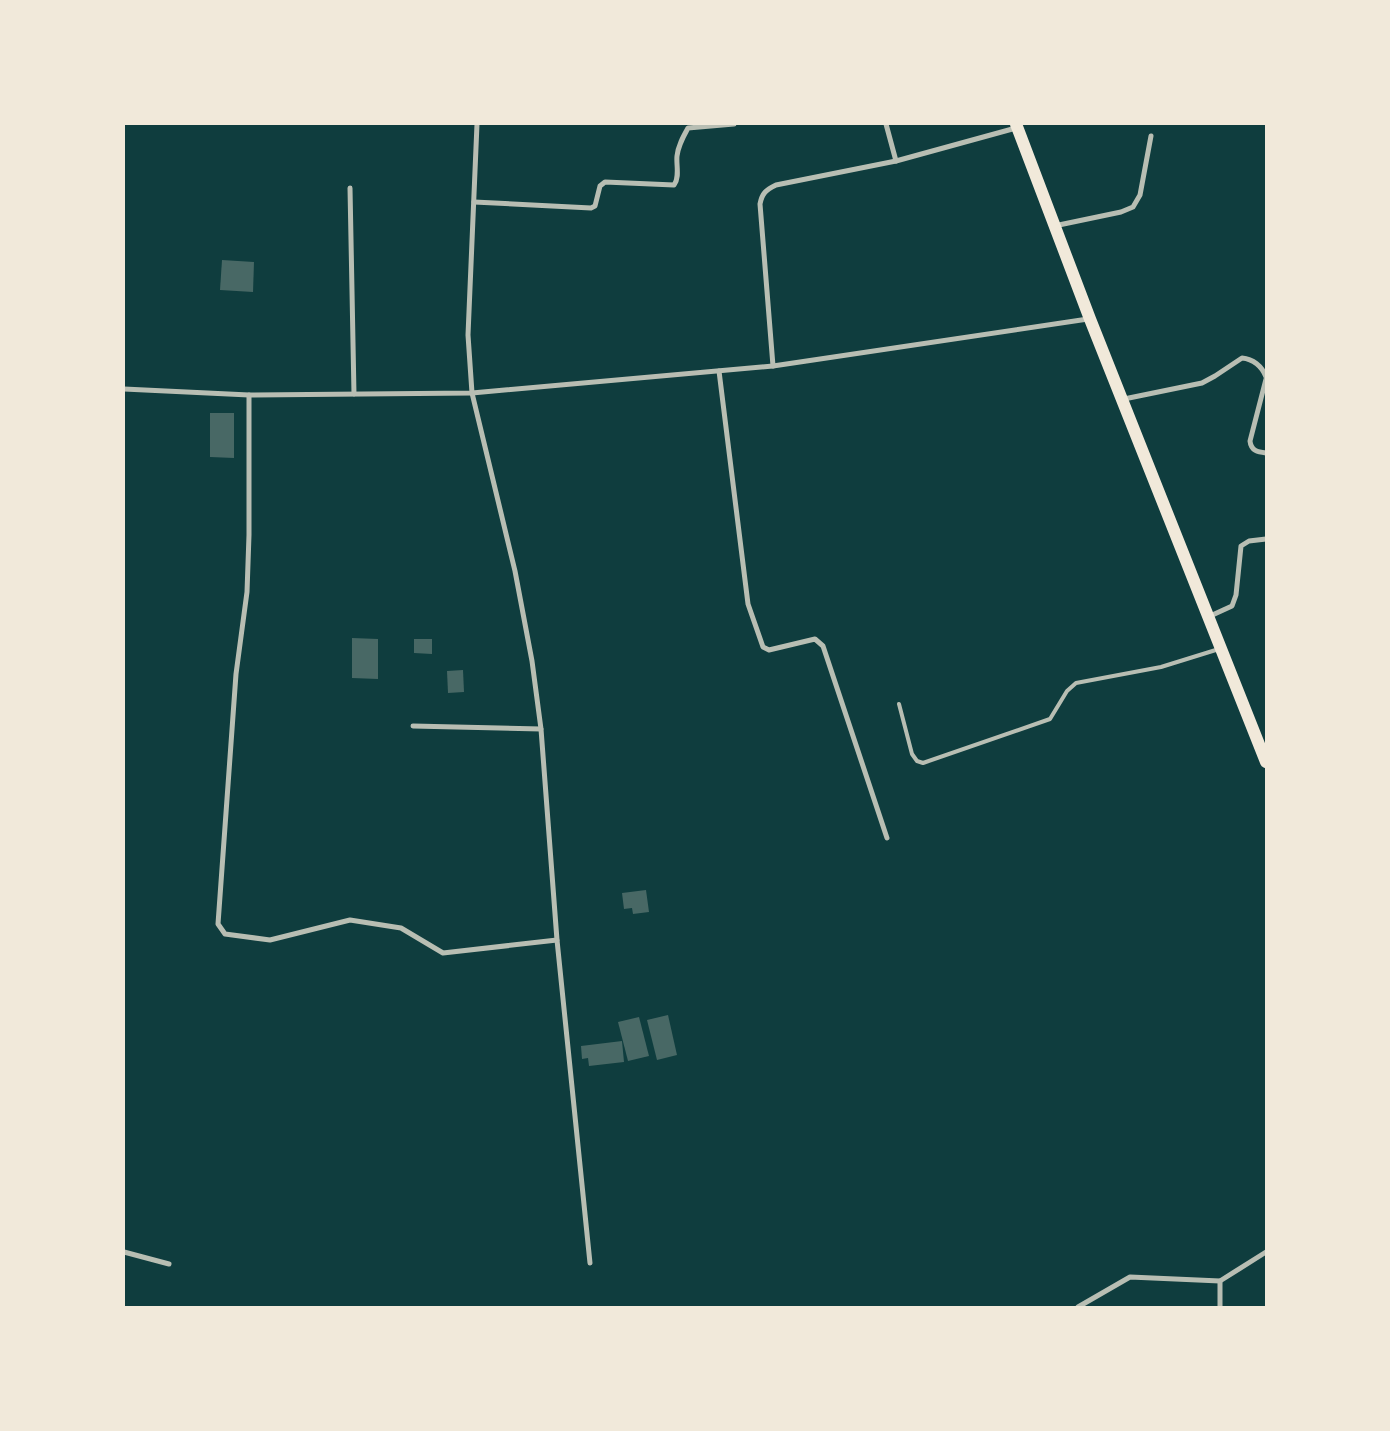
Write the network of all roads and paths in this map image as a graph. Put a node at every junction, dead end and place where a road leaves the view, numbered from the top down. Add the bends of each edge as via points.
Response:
1 (477, 124) edge
2 (734, 124) edge
3 (886, 124) edge
4 (687, 126) edge
5 (1016, 126) edge
6 (1150, 136) dead end
7 (896, 161) junction
8 (350, 188) dead end
9 (474, 202) junction
10 (1054, 226) junction
11 (1090, 319) junction
12 (773, 366) junction
13 (719, 371) junction
14 (1266, 378) edge
15 (124, 389) edge
16 (472, 393) junction
17 (354, 394) junction
18 (249, 395) junction
19 (1123, 399) junction
20 (1266, 453) edge
21 (1266, 539) edge
22 (1208, 618) junction
23 (1221, 648) junction
24 (899, 704) dead end
25 (413, 726) dead end
26 (541, 729) junction
27 (1266, 762) edge
28 (887, 838) dead end
29 (557, 940) junction
30 (124, 1252) edge
31 (1266, 1252) edge
32 (590, 1263) dead end
33 (169, 1264) dead end
34 (1220, 1281) junction
35 (1078, 1307) edge
36 (1220, 1307) edge

1 - 9 street
2 - 4 street
3 - 7 street
4 - 9 street via 677,155 677,181 674,185 605,182 600,186 596,206 591,208
5 - 7 street
5 - 10 main road
6 - 10 street via 1140,195 1132,207
7 - 12 street via 776,185 762,195 760,204
8 - 17 street
9 - 16 street via 468,335
10 - 11 main road
11 - 12 street
11 - 19 main road
12 - 13 street
13 - 16 street
13 - 28 street via 748,604 763,647 769,650 815,639 823,646
14 - 19 street via 1258,364 1242,358 1202,383
14 - 20 street via 1250,441 1255,451
15 - 18 street
16 - 17 street
16 - 26 street via 515,571
17 - 18 street
18 - 29 street via 247,592 236,674 218,924 225,934 270,940 350,920 401,928 443,953
19 - 22 main road
21 - 22 street via 1249,541 1241,546 1232,606
22 - 23 main road
23 - 24 lane via 1161,667 1076,683 1067,691 1050,719 923,763 912,754
23 - 27 main road
25 - 26 street
26 - 29 street
29 - 32 street
30 - 33 street
31 - 34 street
34 - 35 street via 1130,1277
34 - 36 street

